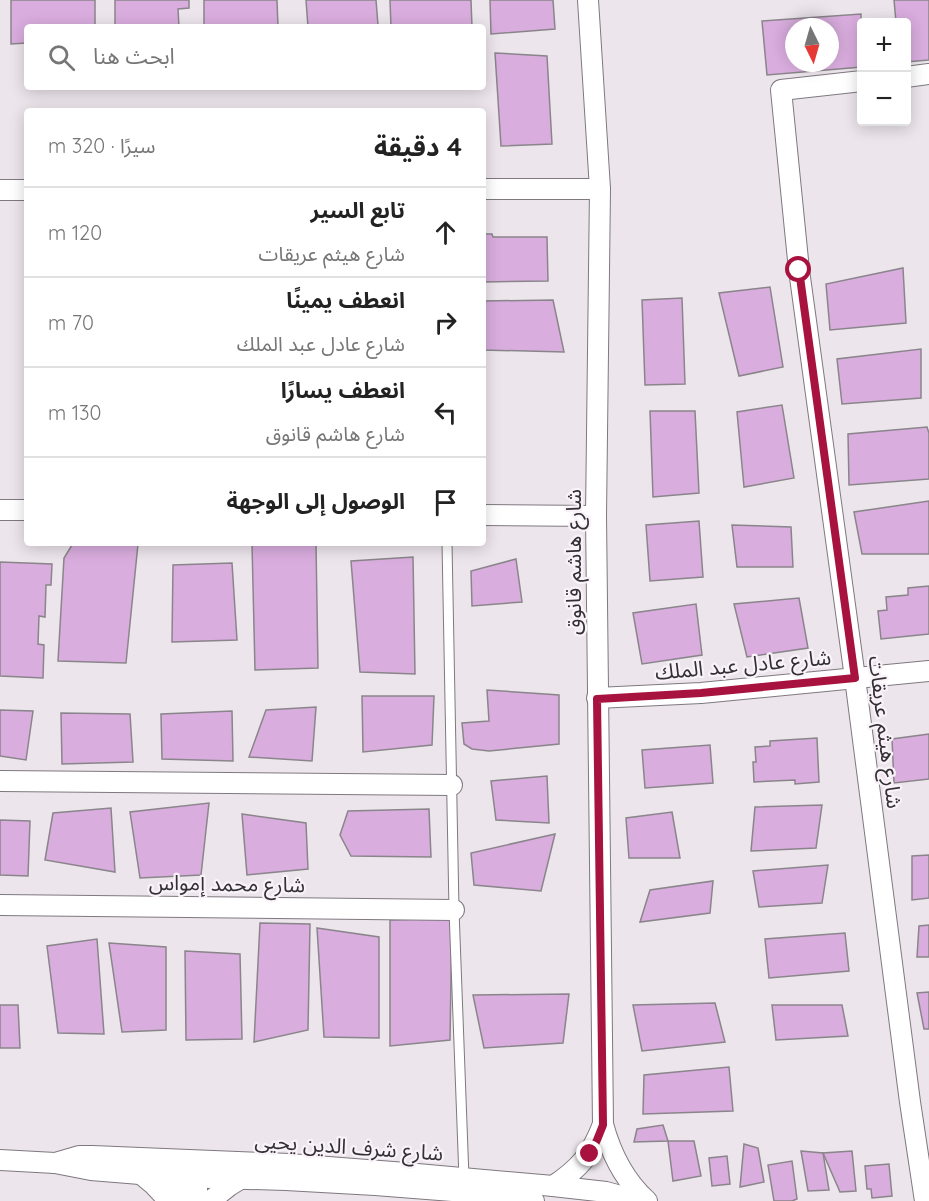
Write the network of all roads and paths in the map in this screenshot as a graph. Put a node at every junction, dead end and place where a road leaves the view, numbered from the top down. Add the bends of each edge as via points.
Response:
1 (588, 0) edge
2 (929, 74) edge
3 (911, 76) edge
4 (857, 81) edge
5 (486, 189) edge
6 (600, 189) junction
7 (0, 190) edge
8 (24, 190) edge
9 (0, 510) edge
10 (24, 510) edge
11 (486, 515) edge
12 (596, 516) junction
13 (447, 546) edge
14 (929, 671) edge
15 (855, 678) junction
16 (597, 699) junction
17 (0, 781) edge
18 (452, 785) junction
19 (0, 905) edge
20 (454, 910) junction
21 (603, 1125) junction
22 (0, 1160) edge
23 (55, 1163) junction
24 (176, 1168) junction
25 (619, 1168) junction
26 (197, 1169) junction
27 (141, 1174) junction
28 (242, 1178) junction
29 (464, 1185) junction
30 (553, 1186) junction
31 (601, 1197) edge
32 (170, 1201) edge
33 (179, 1201) edge
34 (197, 1201) edge
35 (210, 1201) edge
36 (531, 1201) edge
37 (639, 1201) edge
38 (647, 1201) edge
39 (925, 1201) edge

1 - 6 street, شارع هاشم قانوق
2 - 3 street
4 - 15 street, شارع هيثم عريقات via 780,90 799,270
5 - 6 street
6 - 12 street, شارع هاشم قانوق
7 - 8 street
9 - 10 street
11 - 12 street
12 - 16 street, شارع هاشم قانوق
13 - 18 lane
14 - 15 street, شارع عادل عبد الملك
15 - 16 street, شارع عادل عبد الملك
15 - 39 street, شارع هيثم عريقات
16 - 21 street, شارع هاشم قانوق
17 - 18 street
18 - 20 lane
19 - 20 street, شارع محمد إمواس
20 - 29 lane
21 - 25 street, شارع هاشم قانوق
21 - 30 street, شارع هاشم قانوق via 590,1154
22 - 23 street, شارع شرف الدين يحيى
23 - 24 street, شارع شرف الدين يحيى via 79,1156
23 - 27 street, شارع شرف الدين يحيى
24 - 26 street, شارع شرف الدين يحيى
24 - 27 street, شارع شرف الدين يحيى
24 - 33 street
25 - 31 street
25 - 38 street, شارع هاشم قانوق
26 - 28 street, شارع شرف الدين يحيى
26 - 29 street, شارع شرف الدين يحيى via 347,1168
26 - 34 street
27 - 32 street
28 - 29 street, شارع شرف الدين يحيى
28 - 35 street
29 - 30 street, شارع شرف الدين يحيى
29 - 36 street, شارع شرف الدين يحيى
30 - 31 street, شارع شرف الدين يحيى
31 - 37 street, شارع شرف الدين يحيى

